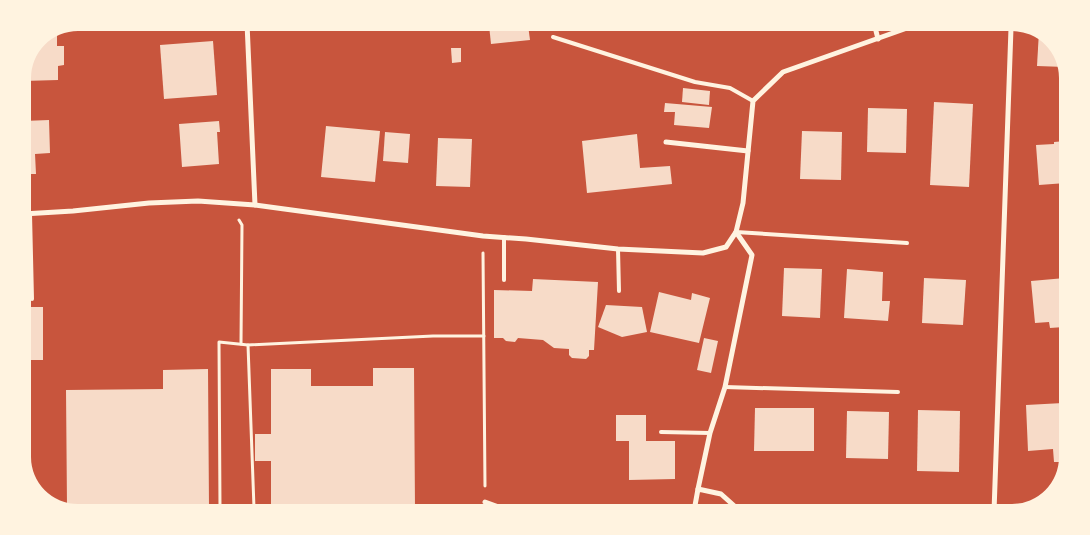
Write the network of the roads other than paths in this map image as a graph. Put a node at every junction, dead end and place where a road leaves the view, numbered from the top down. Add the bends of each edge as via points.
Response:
1 (247, 31) edge
2 (876, 31) edge
3 (899, 31) edge
4 (1011, 31) edge
5 (553, 37) dead end
6 (878, 39) junction
7 (754, 101) junction
8 (666, 142) dead end
9 (748, 151) junction
10 (256, 205) junction
11 (31, 214) edge
12 (736, 232) junction
13 (504, 237) junction
14 (907, 243) dead end
15 (618, 249) junction
16 (31, 256) edge
17 (504, 280) dead end
18 (619, 291) dead end
19 (32, 299) dead end
20 (724, 387) junction
21 (898, 392) dead end
22 (661, 432) dead end
23 (710, 433) junction
24 (698, 490) junction
25 (485, 502) road end
26 (490, 504) edge
27 (695, 504) edge
28 (732, 504) edge
29 (994, 504) edge

1 - 10 street
2 - 6 street
3 - 6 street
4 - 29 street
5 - 7 lane via 695,82 730,88
6 - 7 street via 783,72
7 - 9 street
8 - 9 street
9 - 12 street via 743,203
10 - 11 street via 198,201
10 - 13 street
12 - 14 lane
12 - 15 street via 726,247 703,253
12 - 20 street via 752,255
13 - 15 street
13 - 17 lane
15 - 18 lane
16 - 19 lane
20 - 21 lane
20 - 23 street
22 - 23 lane
23 - 24 street
24 - 27 street
24 - 28 street via 721,494
25 - 26 street

